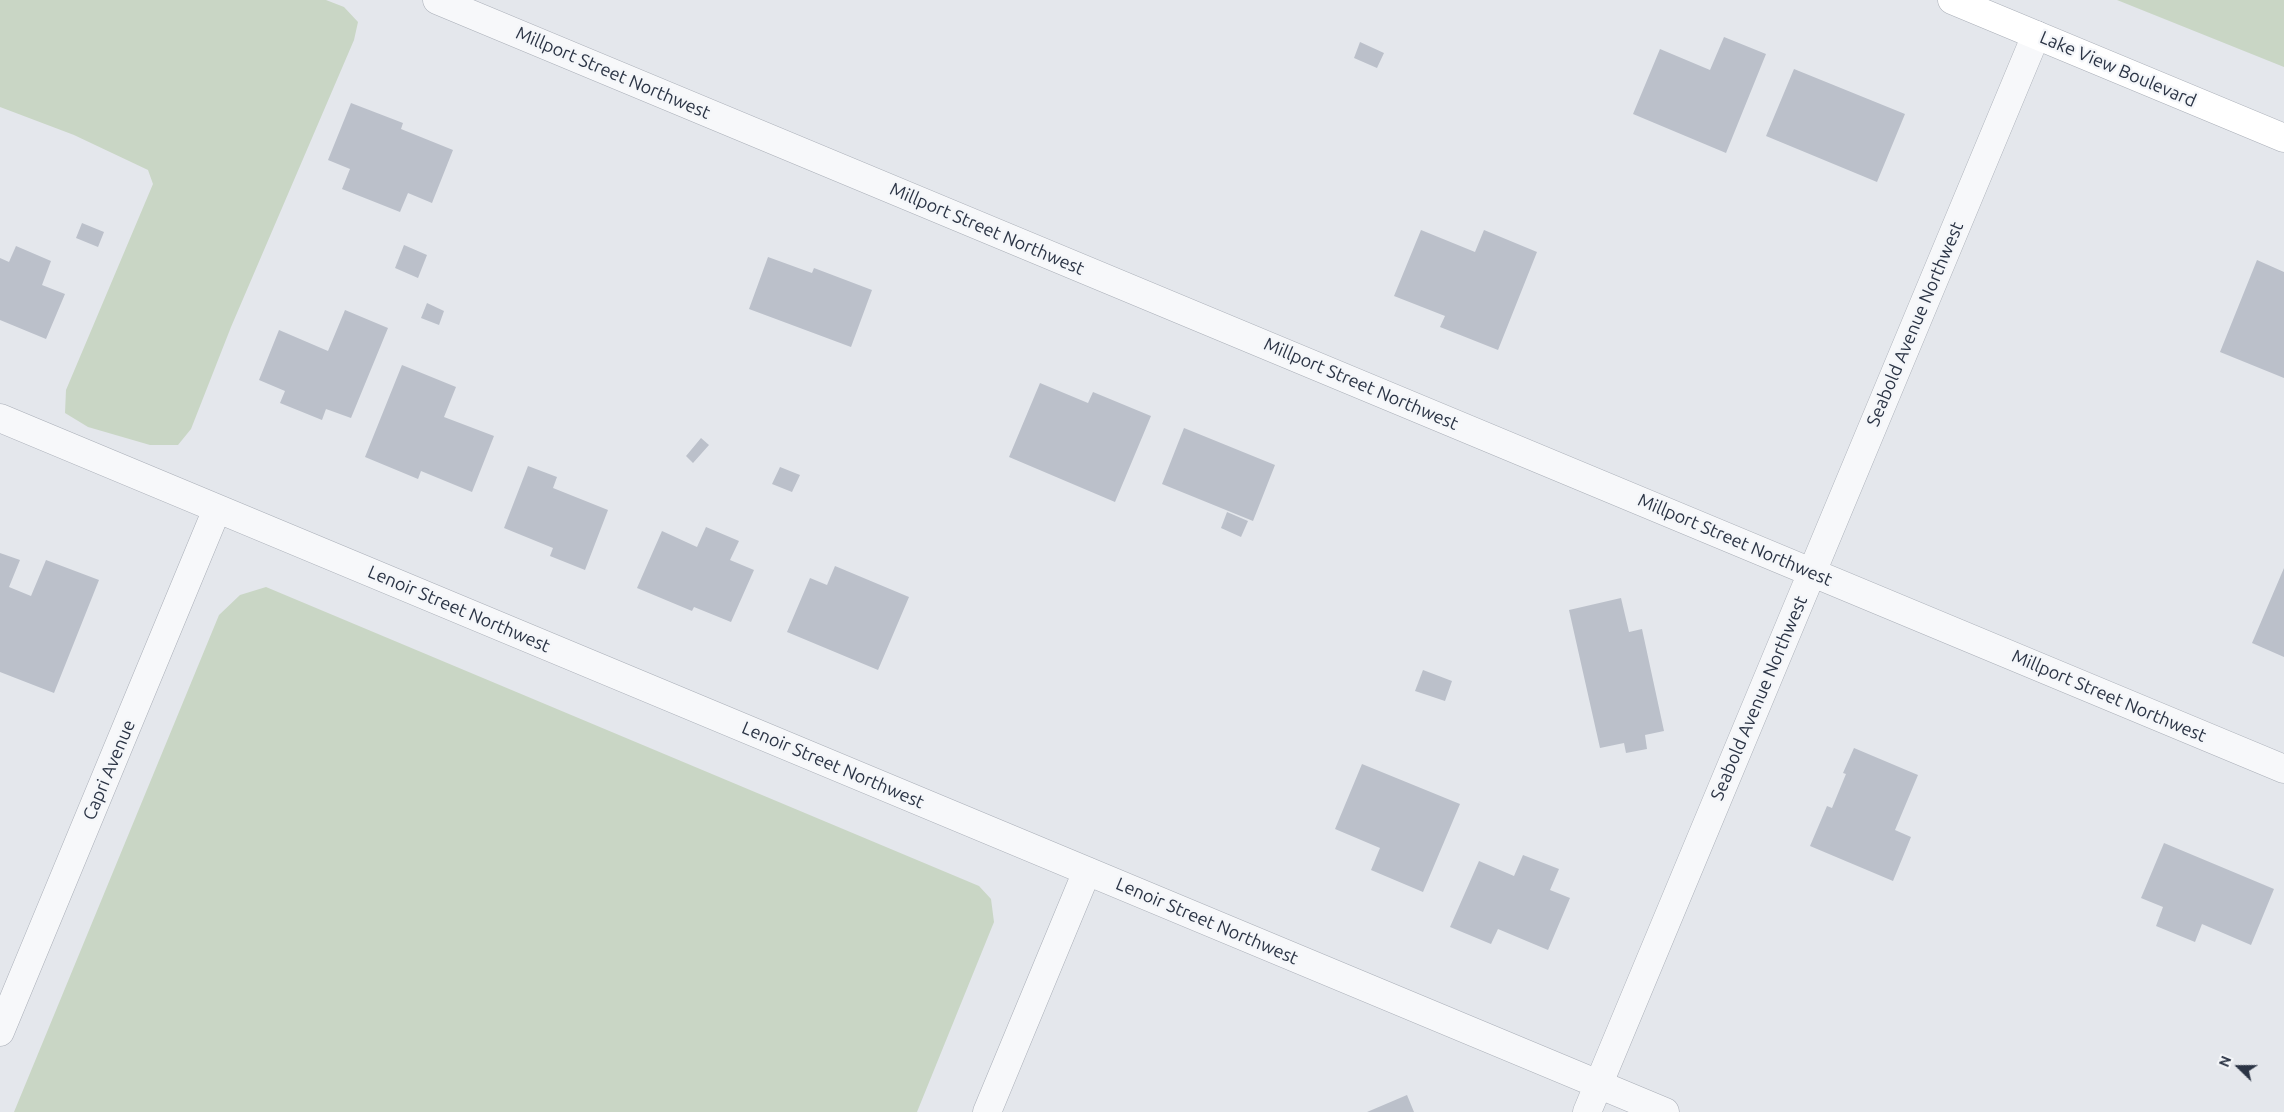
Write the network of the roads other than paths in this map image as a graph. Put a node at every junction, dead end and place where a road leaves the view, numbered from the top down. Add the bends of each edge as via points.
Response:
1 (437, 0) edge
2 (1952, 0) edge
3 (2036, 35) junction
4 (2284, 138) edge
5 (0, 418) edge
6 (217, 509) junction
7 (1812, 572) junction
8 (2284, 769) edge
9 (1087, 871) junction
10 (1, 1024) edge
11 (1598, 1084) junction
12 (987, 1112) edge
13 (1587, 1112) edge
14 (1665, 1112) edge

1 - 7 street, Millport Street Northwest
2 - 3 street, Lake View Boulevard
3 - 4 street, Lake View Boulevard
3 - 7 street, Seabold Avenue Northwest
5 - 6 street, Lenoir Street Northwest
6 - 9 street, Lenoir Street Northwest
6 - 10 street, Capri Avenue
7 - 8 street, Millport Street Northwest
7 - 11 street, Seabold Avenue Northwest
9 - 11 street, Lenoir Street Northwest
9 - 12 street
11 - 13 street, Seabold Avenue Northwest
11 - 14 street, Lenoir Street Northwest

